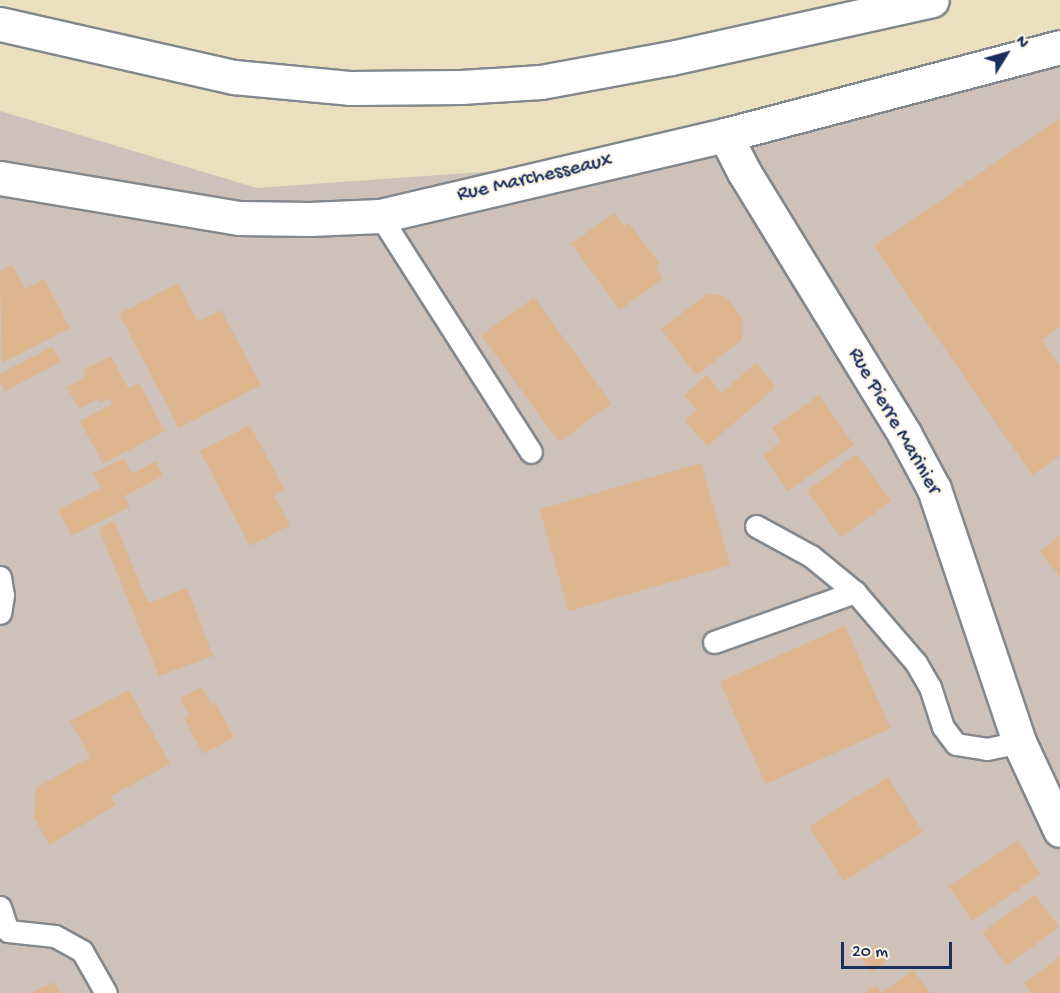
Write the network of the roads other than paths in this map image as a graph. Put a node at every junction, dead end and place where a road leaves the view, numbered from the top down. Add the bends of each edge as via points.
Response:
1 (932, 0) edge
2 (0, 24) edge
3 (1060, 46) edge
4 (725, 135) junction
5 (0, 178) edge
6 (380, 216) junction
7 (531, 452) dead end
8 (756, 526) dead end
9 (0, 577) edge
10 (855, 592) junction
11 (0, 613) edge
12 (714, 642) dead end
13 (1019, 742) junction
14 (1060, 830) edge
15 (0, 907) edge
16 (4, 934) edge
17 (106, 993) edge

1 - 2 street via 659,61 541,82 461,87 351,88 234,77
3 - 4 street, Rue Marchesseaux
4 - 6 street, Rue Marchesseaux
4 - 13 street, Rue Pierre Marinier via 934,489
5 - 6 street, Rue Marchesseaux via 239,218
6 - 7 lane
8 - 10 lane via 811,556
9 - 11 lane
10 - 12 lane
10 - 13 lane via 916,663 930,687 943,727 956,744 987,749
13 - 14 street, Rue Pierre Marinier
15 - 16 lane
16 - 17 lane via 55,936 82,951

